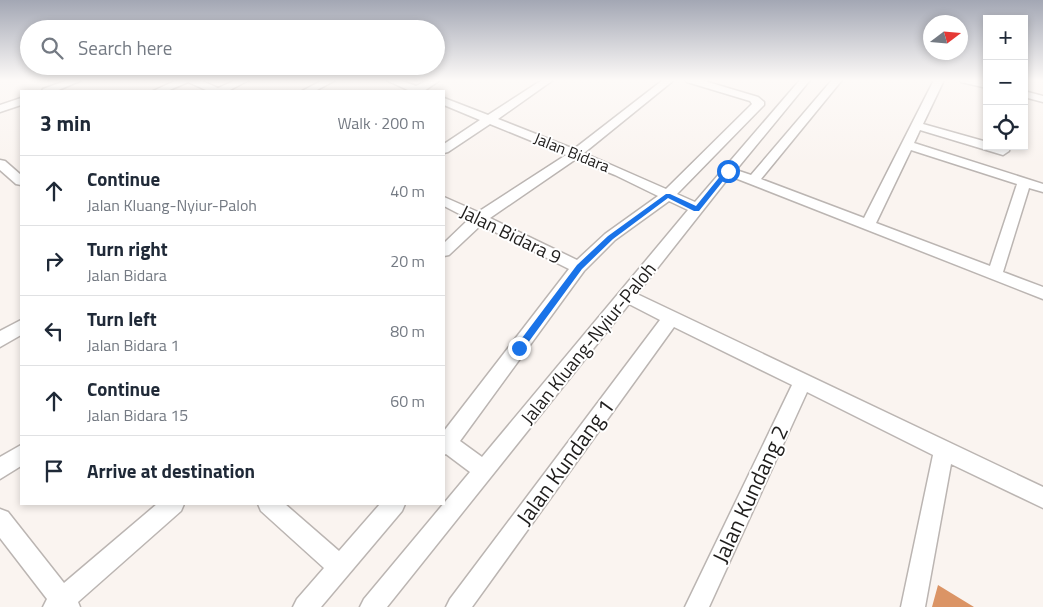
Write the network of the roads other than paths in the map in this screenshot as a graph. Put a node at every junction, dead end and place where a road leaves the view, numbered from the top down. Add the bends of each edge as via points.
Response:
1 (461, 108) edge
2 (506, 108) edge
3 (633, 108) edge
4 (755, 108) edge
5 (797, 108) edge
6 (799, 108) edge
7 (926, 108) edge
8 (489, 120) junction
9 (918, 126) junction
10 (983, 143) edge
11 (908, 145) junction
12 (445, 148) edge
13 (1004, 150) edge
14 (575, 154) junction
15 (0, 164) edge
16 (728, 171) junction
17 (998, 174) junction
18 (20, 179) edge
19 (753, 181) junction
20 (1024, 182) junction
21 (1043, 188) edge
22 (668, 195) junction
23 (445, 201) edge
24 (697, 209) junction
25 (479, 218) junction
26 (867, 226) junction
27 (445, 250) edge
28 (579, 267) junction
29 (995, 274) junction
30 (1043, 293) edge
31 (626, 296) junction
32 (672, 317) junction
33 (20, 328) edge
34 (1, 338) edge
35 (803, 382) junction
36 (445, 443) edge
37 (944, 449) junction
38 (20, 455) edge
39 (0, 469) edge
40 (484, 470) junction
41 (1043, 498) edge
42 (172, 505) edge
43 (270, 505) edge
44 (393, 505) edge
45 (0, 520) edge
46 (340, 567) junction
47 (62, 605) edge
48 (305, 607) edge
49 (372, 607) edge
50 (458, 607) edge
51 (697, 607) edge
52 (913, 607) edge

1 - 8 street, Jalan Bidara
2 - 8 street
3 - 14 street
4 - 22 street
5 - 16 street, Jalan Kluang-Nyiur-Paloh
6 - 19 street
7 - 9 street
8 - 12 street
8 - 14 street, Jalan Bidara
9 - 10 street
9 - 11 street
11 - 17 street
11 - 26 street
13 - 17 street
14 - 22 street, Jalan Bidara
14 - 25 street
15 - 18 street
16 - 19 street
16 - 24 street, Jalan Kluang-Nyiur-Paloh
17 - 20 street
19 - 26 street
20 - 21 street
20 - 29 street
22 - 24 street, Jalan Bidara
22 - 28 street via 610,237
23 - 25 street, Jalan Bidara 9
24 - 31 street, Jalan Kluang-Nyiur-Paloh
25 - 27 street
25 - 28 street, Jalan Bidara 9
26 - 29 street
28 - 36 street
29 - 30 street
31 - 32 street
31 - 40 street, Jalan Kluang-Nyiur-Paloh
32 - 35 street
32 - 50 street, Jalan Kundang 1
33 - 34 street
35 - 37 street
35 - 51 street, Jalan Kundang 2
36 - 40 street
37 - 41 street
37 - 52 street
38 - 39 street
40 - 49 street, Jalan Kluang-Nyiur-Paloh
42 - 47 street
43 - 46 street
44 - 46 street
45 - 47 street
46 - 48 street

